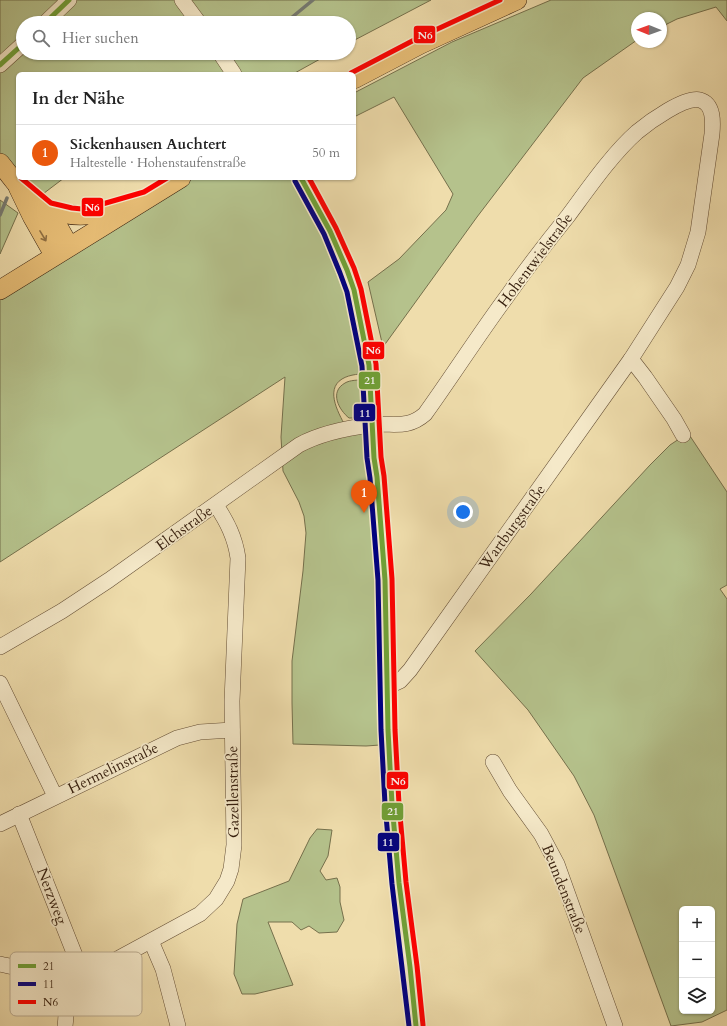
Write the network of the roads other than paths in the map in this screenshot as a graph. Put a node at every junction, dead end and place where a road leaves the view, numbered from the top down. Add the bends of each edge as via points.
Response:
1 (69, 0) edge
2 (182, 0) edge
3 (517, 0) edge
4 (52, 16) edge
5 (194, 16) edge
6 (16, 50) edge
7 (224, 60) edge
8 (0, 65) edge
9 (233, 72) edge
10 (356, 78) edge
11 (707, 104) joint
12 (0, 163) edge
13 (177, 180) edge
14 (302, 180) edge
15 (147, 198) junction
16 (40, 213) junction
17 (62, 250) junction
18 (0, 290) edge
19 (631, 359) junction
20 (373, 424) junction
21 (683, 435) dead end
22 (216, 504) junction
23 (0, 647) edge
24 (0, 683) edge
25 (387, 687) junction
26 (232, 730) junction
27 (493, 762) dead end
28 (56, 796) junction
29 (19, 814) junction
30 (0, 824) edge
31 (151, 941) junction
32 (74, 952) edge
33 (131, 952) edge
34 (0, 964) edge
35 (10, 967) edge
36 (67, 1016) edge
37 (65, 1026) edge
38 (178, 1026) edge
39 (416, 1026) edge
40 (616, 1026) edge

1 - 4 street
2 - 5 street
3 - 10 main road
6 - 8 street
7 - 9 street
11 - 19 street, Wartburgstraße via 712,113 713,123 695,246 677,287
11 - 20 street, Hohentwielstraße via 698,99 686,102 637,132 594,180 424,414 416,421 406,424
12 - 16 main road
13 - 15 main road
14 - 20 street via 331,233 354,290 369,369
15 - 16 main road via 119,208 82,216
15 - 17 main road
16 - 17 main road
17 - 18 main road
19 - 21 street
19 - 25 street, Wartburgstraße via 410,670 400,681
20 - 22 street, Elchstraße via 309,440
20 - 25 street via 385,580
22 - 23 street, Elchstraße via 69,606
22 - 26 street, Gazellenstraße via 230,528 238,558
24 - 28 street
25 - 39 street via 394,826
26 - 28 street, Hermelinstraße via 200,732 177,738
26 - 31 street, Gazellenstraße via 234,857 227,881 216,899 200,914
27 - 40 street, Beundenstraße via 557,864
28 - 29 street, Hermelinstraße
29 - 30 street, Hermelinstraße
29 - 32 street, Nerzweg
31 - 33 street, Gazellenstraße
31 - 38 street via 163,969
34 - 35 street
36 - 37 street

